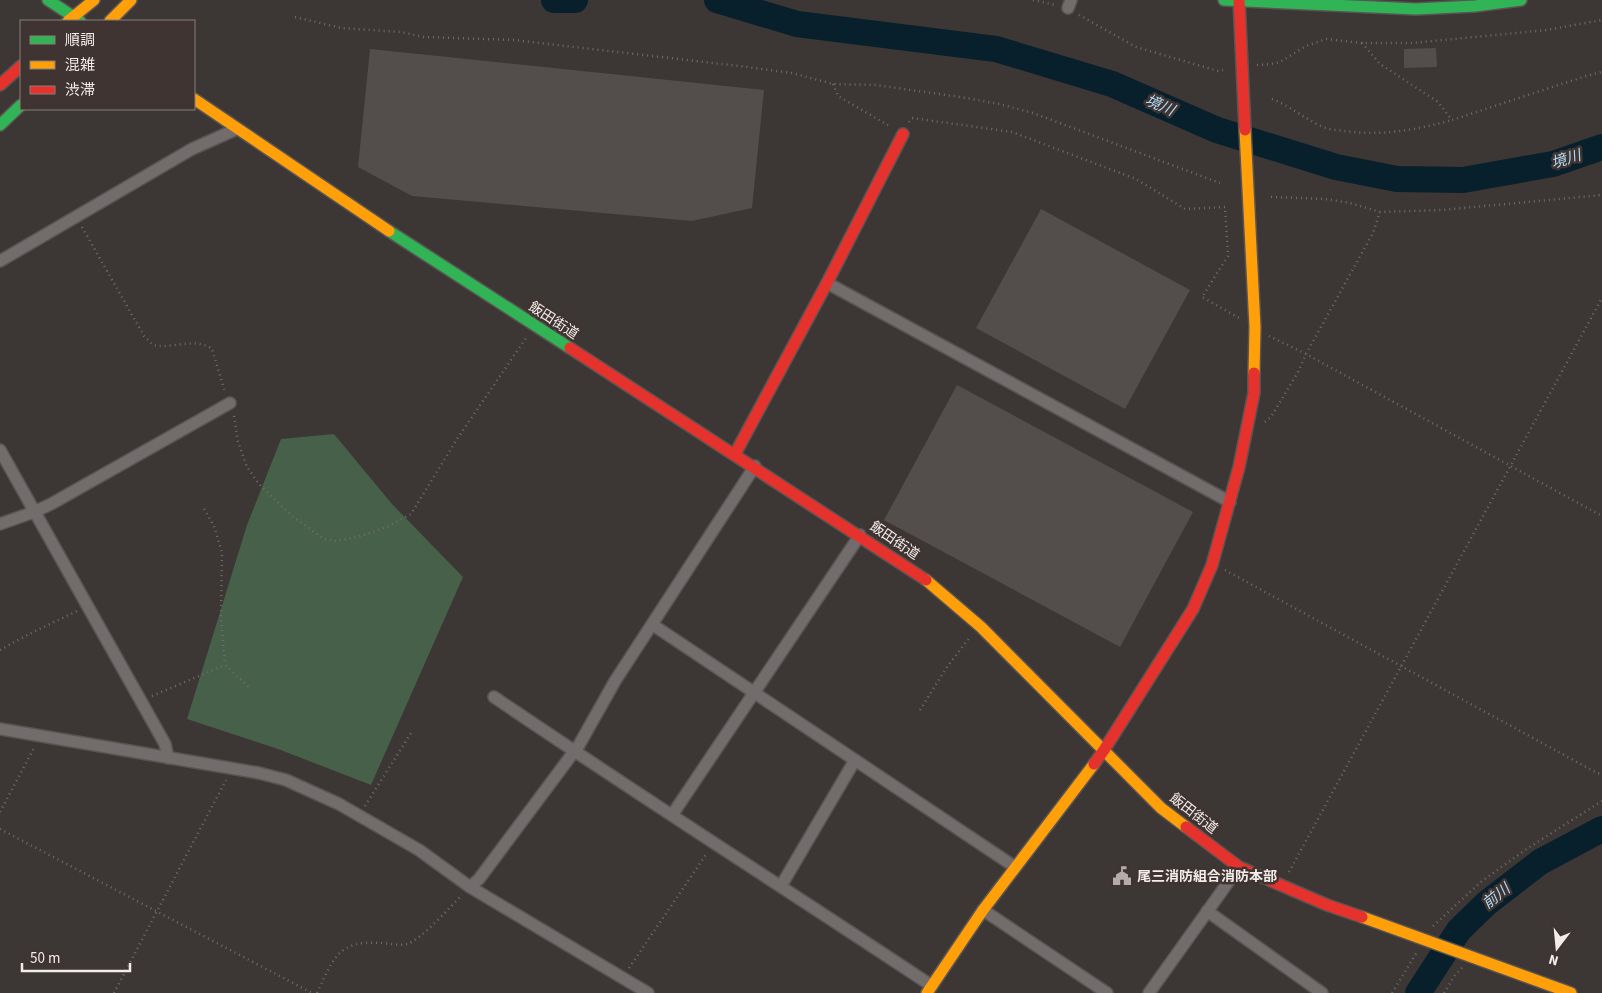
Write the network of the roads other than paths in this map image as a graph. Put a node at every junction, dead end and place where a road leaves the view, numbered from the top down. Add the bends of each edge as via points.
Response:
1 (48, 0) edge
2 (94, 0) edge
3 (1224, 0) edge
4 (1239, 0) edge
5 (1521, 0) edge
6 (130, 1) edge
7 (74, 20) edge
8 (111, 20) edge
9 (20, 67) edge
10 (0, 85) edge
11 (195, 100) edge
12 (20, 107) edge
13 (0, 125) edge
14 (237, 129) junction
15 (903, 134) road end
16 (0, 261) edge
17 (827, 283) junction
18 (230, 403) road end
19 (0, 450) edge
20 (735, 454) junction
21 (755, 466) junction
22 (1230, 502) junction
23 (34, 512) junction
24 (0, 524) edge
25 (860, 535) junction
26 (653, 625) junction
27 (754, 692) junction
28 (494, 697) dead end
29 (0, 729) edge
30 (1104, 750) junction
31 (573, 751) junction
32 (168, 758) junction
33 (855, 760) junction
34 (672, 815) junction
35 (1015, 867) junction
36 (1239, 867) junction
37 (781, 886) junction
38 (470, 887) junction
39 (983, 910) junction
40 (1208, 911) junction
41 (930, 989) edge
42 (648, 993) edge
43 (1107, 993) edge
44 (1148, 993) edge
45 (1322, 993) edge
46 (1571, 993) edge

1 - 7 main road
2 - 7 main road
3 - 4 main road
4 - 5 main road via 1416,9
4 - 22 main road via 1255,327 1254,393
6 - 8 main road
9 - 10 main road
11 - 14 main road, 飯田街道
12 - 13 main road
14 - 16 street via 192,149
14 - 20 main road, 飯田街道
15 - 17 main road
17 - 20 main road
17 - 22 street
18 - 23 street
19 - 23 street
20 - 21 main road, 飯田街道
21 - 25 main road, 飯田街道
21 - 26 street
22 - 30 main road via 1212,565 1193,609
23 - 24 street
23 - 32 street via 165,744
25 - 27 street
25 - 30 main road, 飯田街道 via 920,575 981,627
26 - 27 street
26 - 31 street
27 - 33 street
27 - 34 street
28 - 31 street
29 - 32 street
30 - 35 main road
30 - 36 main road, 飯田街道 via 1161,808
31 - 34 street
31 - 38 street
32 - 38 street via 286,780 360,815 419,850
33 - 35 street
33 - 37 street
34 - 37 street
35 - 39 main road
36 - 40 street
36 - 46 main road, 飯田街道 via 1327,905
37 - 41 street
38 - 42 street
39 - 41 main road
39 - 43 street
40 - 44 street
40 - 45 street

